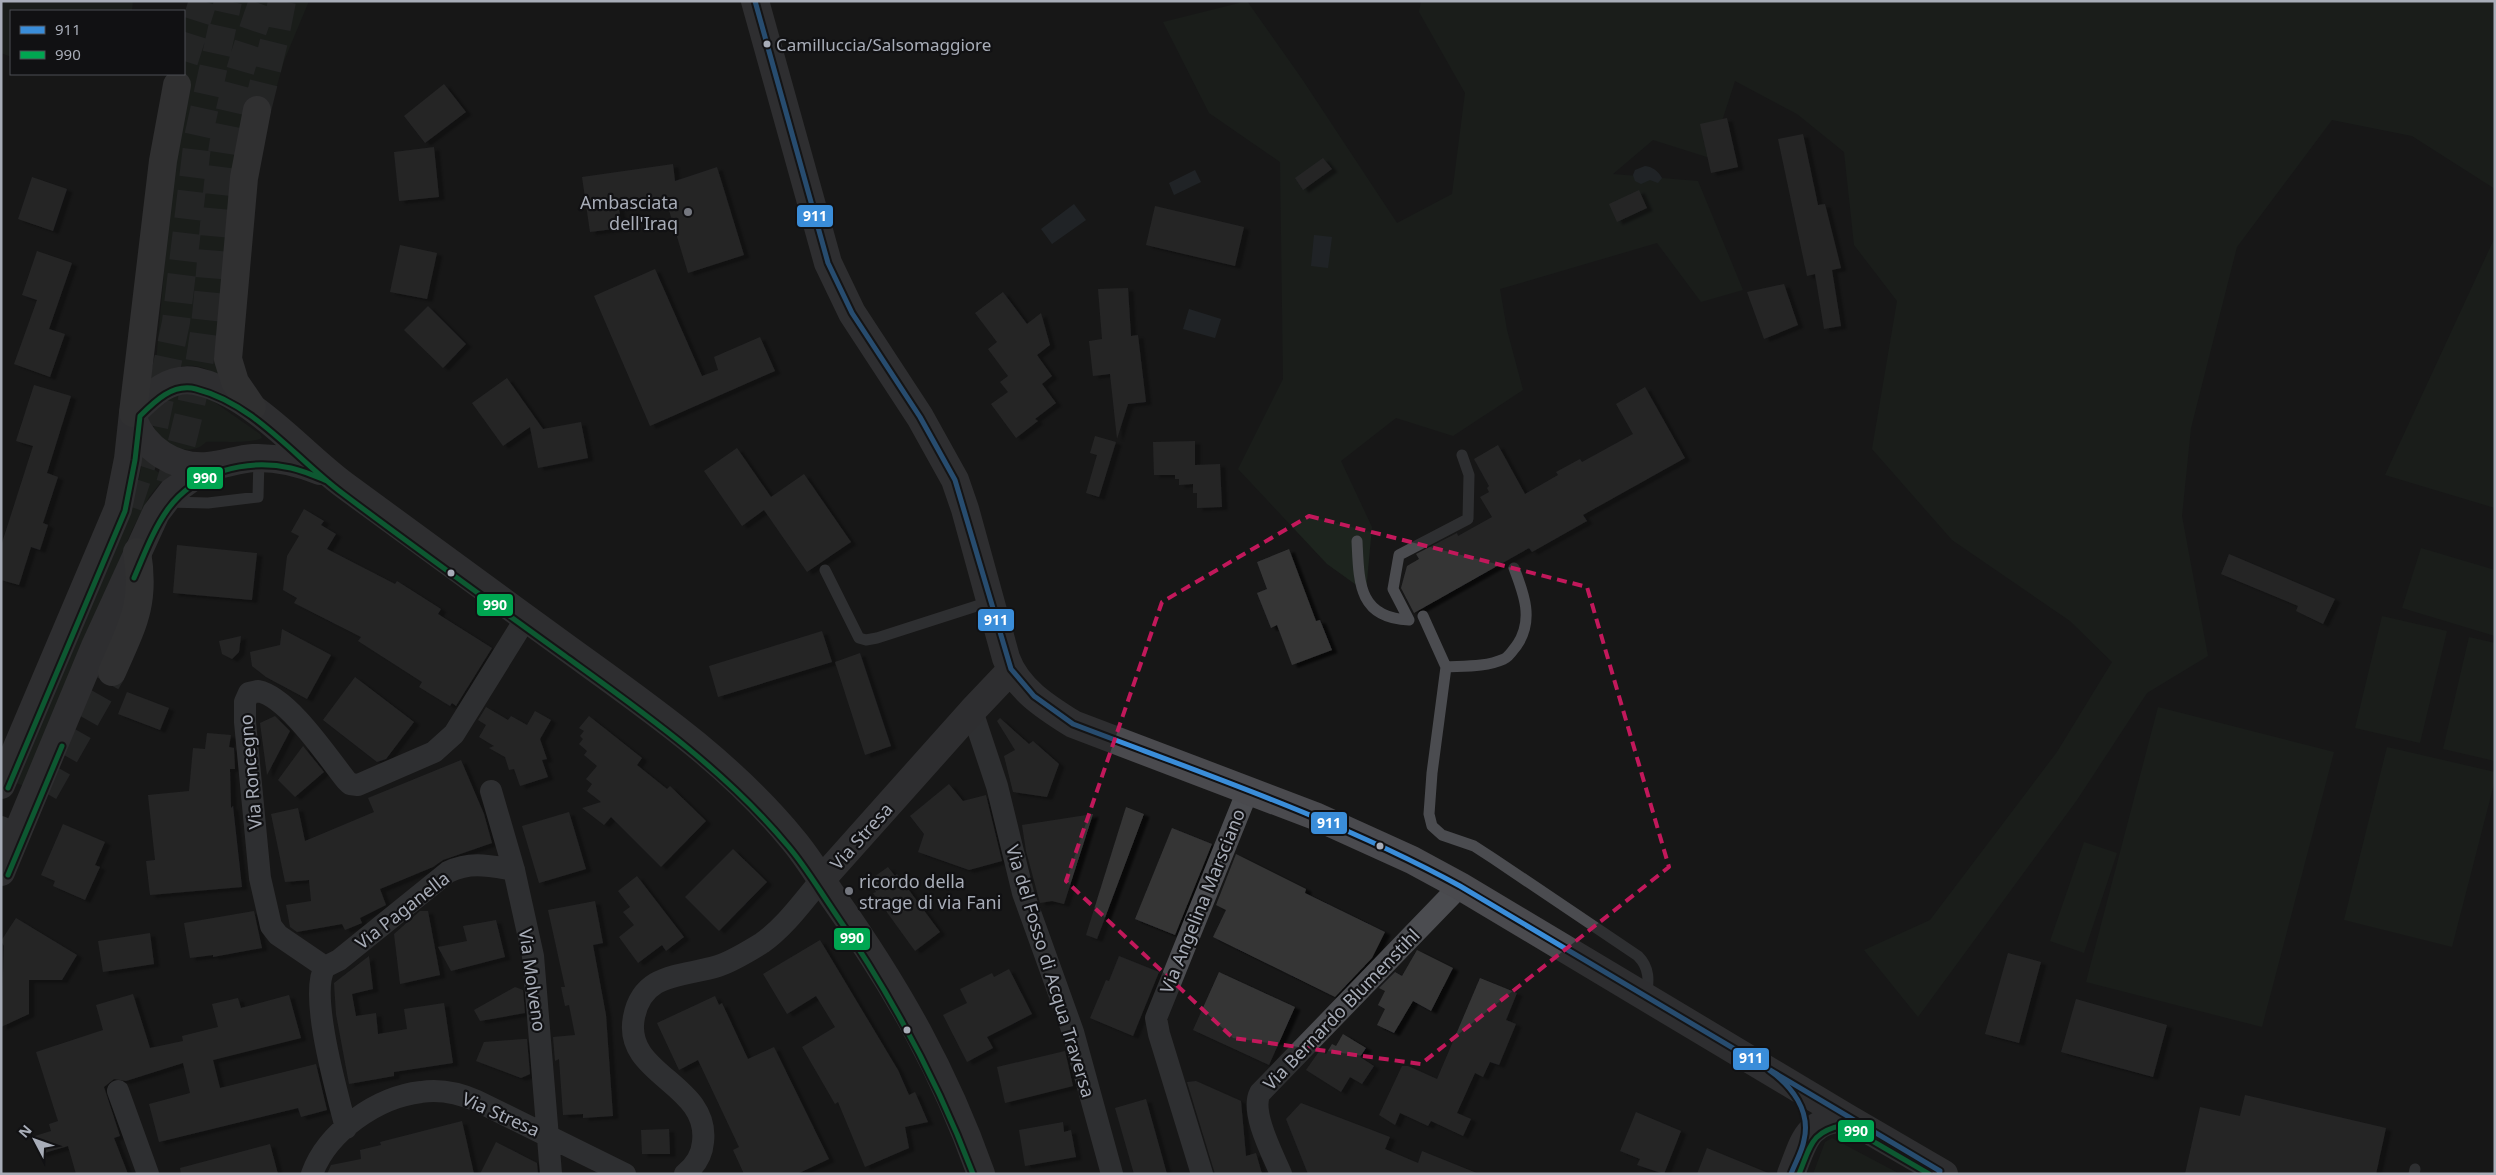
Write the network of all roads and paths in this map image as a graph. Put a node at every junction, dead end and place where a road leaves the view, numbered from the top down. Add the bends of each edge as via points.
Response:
1 (755, 1) edge
2 (177, 86) dead end
3 (257, 110) tunnel mouth
4 (252, 407) junction
5 (133, 416) junction
6 (277, 428) junction
7 (1462, 455) dead end
8 (259, 458) junction
9 (208, 467) junction
10 (330, 474) junction
11 (164, 502) junction
12 (1357, 541) dead end
13 (137, 552) junction
14 (1514, 568) dead end
15 (826, 570) dead end
16 (989, 602) junction
17 (1423, 616) dead end
18 (526, 618) junction
19 (1446, 667) junction
20 (1010, 671) junction
21 (112, 672) tunnel mouth
22 (972, 711) junction
23 (1, 785) edge
24 (1248, 790) junction
25 (491, 791) dead end
26 (9, 830) edge
27 (514, 870) junction
28 (1, 872) edge
29 (822, 879) junction
30 (1460, 886) junction
31 (325, 967) junction
32 (1646, 997) junction
33 (1784, 1079) junction
34 (118, 1091) dead end
35 (1846, 1117) junction
36 (346, 1128) junction
37 (548, 1134) junction
38 (1805, 1139) junction
39 (692, 1172) edge
40 (1941, 1173) edge
41 (148, 1174) edge
42 (312, 1174) edge
43 (551, 1174) edge
44 (625, 1174) edge
45 (981, 1174) edge
46 (1112, 1174) edge
47 (1202, 1174) edge
48 (1281, 1174) edge
49 (1791, 1174) edge

1 - 16 street via 828,263 852,312 920,417 955,480
2 - 5 highway via 158,199
3 - 4 highway via 244,178 228,359 235,382
4 - 5 street via 208,385 186,380 166,385
4 - 6 street
5 - 9 street via 142,438 163,456 180,463
5 - 23 street via 118,509
6 - 8 street via 275,449
6 - 10 street
7 - 12 lane via 1468,475 1468,520 1398,555 1393,589 1409,620 1391,620 1376,611 1365,597 1359,579
8 - 9 street
8 - 10 street via 292,460
8 - 11 lane via 258,497 208,503
9 - 11 street via 180,484
10 - 18 street
11 - 13 street
13 - 21 highway via 141,576 140,605
13 - 26 street
14 - 19 lane via 1527,613 1517,645 1506,658
15 - 16 lane via 859,638 863,640
16 - 20 street
17 - 19 lane
18 - 29 street via 662,716 732,776 791,837
18 - 31 street, Via Roncegno via 460,726 444,745 358,784 348,782 298,719 275,699 258,690 246,696 245,722 260,878 271,926 278,935
19 - 32 lane via 1432,773 1432,826 1442,835 1474,846 1494,858 1638,956 1645,963 1649,981
20 - 22 street, Via Stresa
20 - 24 street via 1034,696 1074,724
22 - 29 street, Via Stresa
22 - 46 street, Via del Fosso di Acqua Traversa via 997,786 1023,892 1073,1032
24 - 30 street via 1316,816
24 - 47 street, Via Angelina Marsciano via 1157,1013 1157,1029
25 - 27 street, Via Molveno
26 - 28 street
27 - 31 street, Via Paganella via 476,864 448,872
27 - 37 street, Via Molveno via 533,956
29 - 39 street, Via Stresa via 786,922 760,944 718,966 664,978 650,987 639,1003 633,1027 637,1050 689,1098 700,1114 704,1130 702,1151
29 - 45 street via 909,1014 959,1115
30 - 32 street
30 - 48 street, Via Bernardo Blumenstihl via 1260,1093 1257,1113
31 - 36 street via 320,987 323,1028
32 - 33 street
33 - 35 street
33 - 38 street via 1804,1114
34 - 41 street
35 - 38 street via 1819,1124
35 - 40 street
36 - 37 street, Via Stresa via 389,1101 412,1093 432,1091 466,1096
36 - 42 street, Via Stresa via 323,1153
37 - 43 street, Via Molveno
37 - 44 street, Via Stresa
38 - 49 street

